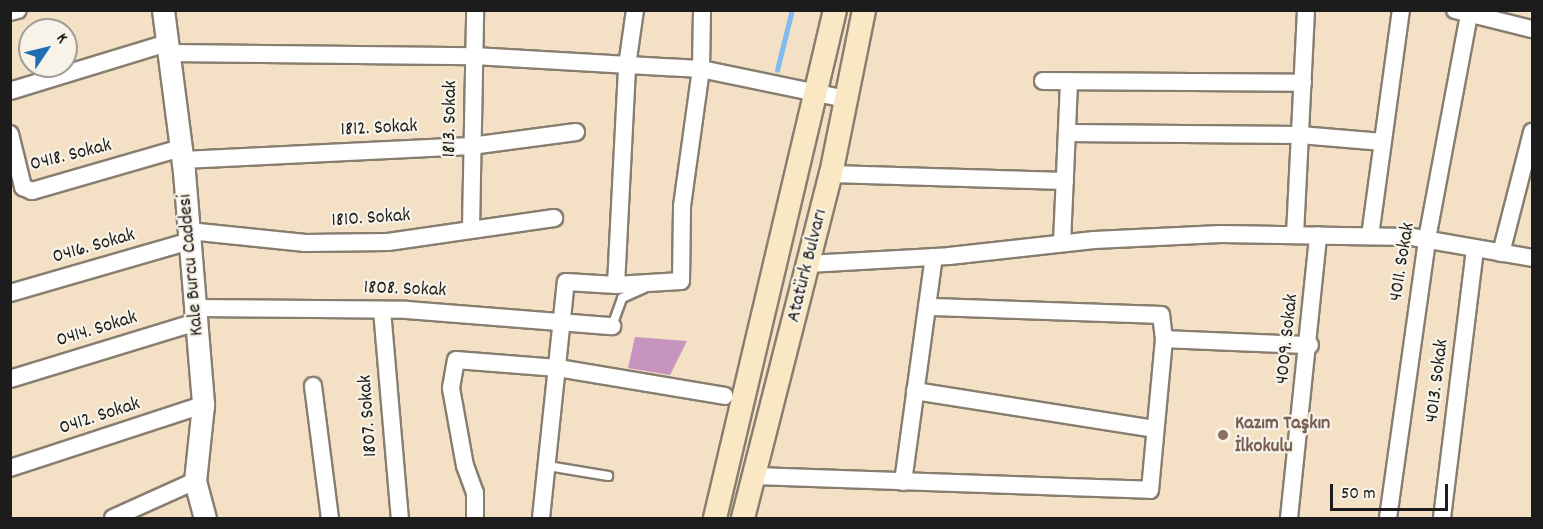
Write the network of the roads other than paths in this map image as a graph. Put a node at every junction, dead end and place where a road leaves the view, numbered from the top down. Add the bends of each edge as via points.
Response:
1 (18, 10) edge
2 (163, 10) edge
3 (475, 10) edge
4 (635, 10) edge
5 (702, 10) edge
6 (836, 10) edge
7 (864, 10) edge
8 (1306, 10) edge
9 (1401, 10) edge
10 (10, 12) edge
11 (1462, 12) edge
12 (1533, 28) edge
13 (168, 48) junction
14 (474, 56) junction
15 (627, 66) junction
16 (701, 69) junction
17 (1042, 81) dead end
18 (1070, 81) junction
19 (1303, 83) junction
20 (10, 91) edge
21 (814, 93) junction
22 (846, 99) junction
23 (576, 132) dead end
24 (1533, 132) edge
25 (1067, 133) junction
26 (10, 134) edge
27 (1300, 135) junction
28 (1383, 142) junction
29 (471, 146) junction
30 (182, 154) junction
31 (831, 174) junction
32 (1065, 181) junction
33 (554, 218) dead end
34 (471, 228) junction
35 (1295, 235) junction
36 (1318, 235) junction
37 (190, 236) junction
38 (1370, 236) junction
39 (1426, 239) junction
40 (1062, 243) junction
41 (1475, 248) junction
42 (1501, 253) junction
43 (934, 257) junction
44 (1533, 258) edge
45 (808, 264) junction
46 (655, 282) junction
47 (616, 285) junction
48 (10, 293) edge
49 (927, 307) junction
50 (382, 310) junction
51 (196, 315) junction
52 (563, 321) junction
53 (612, 326) joint
54 (1164, 339) junction
55 (1310, 345) junction
56 (558, 368) junction
57 (10, 378) edge
58 (313, 386) dead end
59 (915, 391) junction
60 (725, 396) dead end
61 (203, 405) junction
62 (1154, 429) junction
63 (548, 466) junction
64 (10, 468) edge
65 (608, 476) dead end
66 (755, 476) junction
67 (195, 481) junction
68 (903, 482) junction
69 (113, 519) edge
70 (205, 519) edge
71 (330, 519) edge
72 (400, 519) edge
73 (475, 519) edge
74 (541, 519) edge
75 (715, 519) edge
76 (743, 519) edge
77 (1289, 519) edge
78 (1388, 519) edge
79 (1442, 519) edge

1 - 10 street
2 - 13 street, Kale Burcu Caddesi
3 - 14 street, 1813. Sokak
4 - 15 street
5 - 16 street
6 - 21 main road, Atatürk Bulvarı
7 - 22 main road, Atatürk Bulvarı
8 - 19 street
9 - 28 street
11 - 12 street
11 - 39 street, 4011. Sokak
13 - 14 street
13 - 20 street
13 - 30 street, Kale Burcu Caddesi
14 - 15 street
14 - 29 street, 1813. Sokak
15 - 16 street
15 - 47 street
16 - 21 street
16 - 46 street via 682,206 681,281
17 - 18 street
18 - 19 street
18 - 25 street
19 - 27 street
21 - 22 street
21 - 75 main road, Atatürk Bulvarı
22 - 31 main road, Atatürk Bulvarı
23 - 29 street, 1812. Sokak
24 - 42 street
25 - 27 street
25 - 32 street
26 - 30 street, 0418. Sokak via 23,187 32,191
27 - 28 street
27 - 35 street
28 - 38 street
29 - 30 street, 1812. Sokak
29 - 34 street, 1813. Sokak
30 - 37 street, Kale Burcu Caddesi
31 - 32 street
31 - 45 main road, Atatürk Bulvarı
32 - 40 street
33 - 34 street, 1810. Sokak
34 - 37 street, 1810. Sokak via 364,242 305,243
35 - 36 street
35 - 40 street via 1221,234
36 - 38 street
36 - 55 street, 4009. Sokak
37 - 48 street, 0416. Sokak
37 - 51 street, Kale Burcu Caddesi
38 - 39 street
39 - 41 street
39 - 78 street, 4011. Sokak
40 - 43 street
41 - 42 street
41 - 79 street, 4013. Sokak
42 - 44 street
43 - 45 street
43 - 49 street
45 - 66 main road, Atatürk Bulvarı
46 - 47 street
46 - 53 lane via 622,298
47 - 52 street via 567,282
49 - 54 street via 1161,315
49 - 59 street
50 - 51 street, 1808. Sokak
50 - 52 street, 1808. Sokak
50 - 72 street, 1807. Sokak
51 - 57 street, 0414. Sokak
51 - 61 street, Kale Burcu Caddesi
52 - 53 street, 1808. Sokak
52 - 56 street
54 - 55 street
54 - 62 street
55 - 77 street, 4009. Sokak
56 - 60 street
56 - 63 street
56 - 73 street via 456,360 451,388 465,466 475,493
58 - 71 street
59 - 62 street
59 - 68 street
61 - 64 street, 0412. Sokak
61 - 67 street, Kale Burcu Caddesi
62 - 68 street via 1150,490
63 - 65 lane
63 - 74 street
66 - 68 street
66 - 76 main road, Atatürk Bulvarı
67 - 69 street
67 - 70 street, Kale Burcu Caddesi

